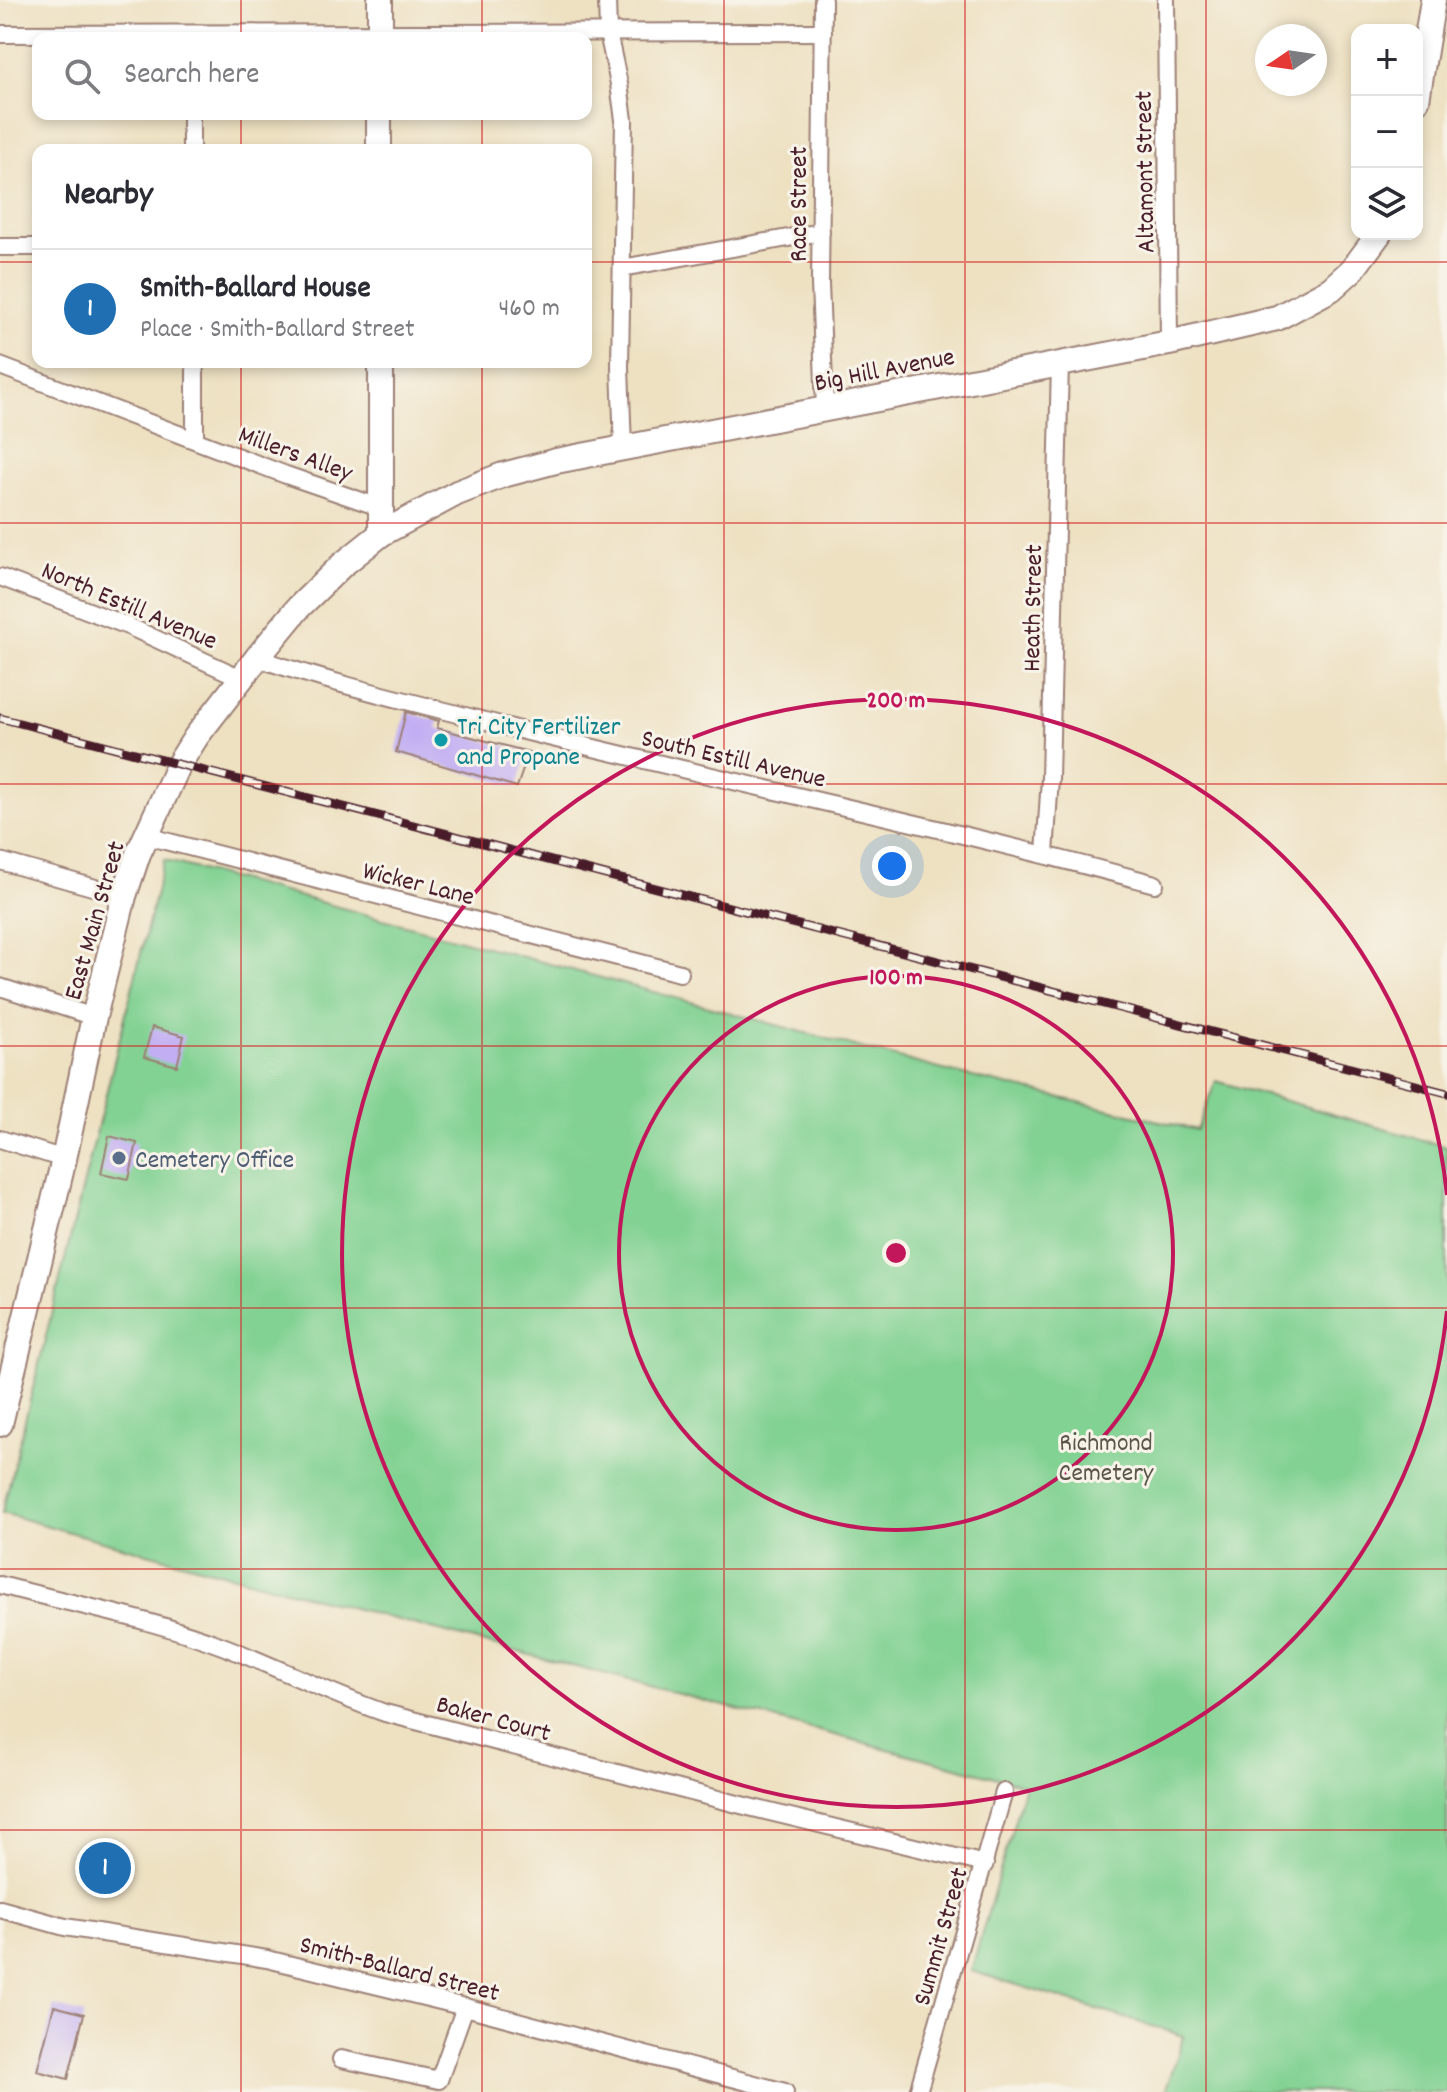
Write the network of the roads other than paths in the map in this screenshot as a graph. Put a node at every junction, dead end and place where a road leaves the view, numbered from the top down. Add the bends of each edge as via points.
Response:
1 (380, 0) edge
2 (607, 0) edge
3 (823, 0) edge
4 (1166, 0) edge
5 (1433, 0) edge
6 (380, 32) edge
7 (823, 32) junction
8 (592, 33) edge
9 (608, 33) junction
10 (0, 34) edge
11 (32, 34) edge
12 (1418, 96) edge
13 (191, 120) edge
14 (379, 120) edge
15 (191, 144) edge
16 (379, 144) edge
17 (821, 232) junction
18 (1375, 240) edge
19 (0, 247) edge
20 (32, 247) edge
21 (622, 268) junction
22 (1169, 343) junction
23 (1060, 363) junction
24 (0, 366) edge
25 (195, 368) edge
26 (381, 368) edge
27 (825, 408) junction
28 (195, 439) junction
29 (623, 447) junction
30 (382, 508) junction
31 (381, 534) junction
32 (0, 577) edge
33 (257, 658) junction
34 (241, 678) junction
35 (146, 836) junction
36 (1045, 854) junction
37 (0, 861) edge
38 (1155, 884) dead end
39 (124, 896) junction
40 (680, 973) dead end
41 (0, 987) edge
42 (94, 1017) junction
43 (0, 1139) edge
44 (64, 1159) junction
45 (0, 1424) edge
46 (0, 1585) edge
47 (1004, 1792) dead end
48 (985, 1864) junction
49 (0, 1909) edge
50 (465, 2007) junction
51 (341, 2059) dead end
52 (785, 2092) edge
53 (918, 2092) edge

1 - 6 main road
2 - 9 street
3 - 7 street, Race Street
4 - 22 street, Altamont Street
5 - 12 main road
7 - 9 street
7 - 17 street, Race Street
8 - 9 street
9 - 21 street via 624,120
10 - 11 street
13 - 15 street
14 - 16 main road
17 - 21 street
17 - 27 street, Race Street
18 - 22 main road, Big Hill Avenue via 1331,289 1277,318
19 - 20 street
21 - 29 street
22 - 23 main road, Big Hill Avenue
23 - 27 main road, Big Hill Avenue
23 - 36 street, Heath Street
24 - 28 street, Millers Alley
25 - 28 street
26 - 30 main road
27 - 29 main road, Big Hill Avenue
28 - 30 street, Millers Alley
29 - 31 main road, Big Hill Avenue via 503,475
30 - 31 main road
31 - 33 main road, East Main Street via 317,588
32 - 34 street, North Estill Avenue via 128,626
33 - 34 main road, East Main Street
33 - 36 street, South Estill Avenue via 575,744
34 - 35 main road, East Main Street via 179,764
35 - 39 main road, East Main Street
35 - 40 street, Wicker Lane
36 - 38 street, South Estill Avenue
37 - 39 street
39 - 42 main road, East Main Street
41 - 42 street
42 - 44 main road, East Main Street
43 - 44 street
44 - 45 main road, East Main Street
46 - 48 street, Baker Court via 181,1632 385,1713
47 - 48 street, Summit Street
48 - 53 street, Summit Street
49 - 50 street, Smith-Ballard Street via 65,1927 267,1959
50 - 51 street via 439,2080
50 - 52 street, Smith-Ballard Street

